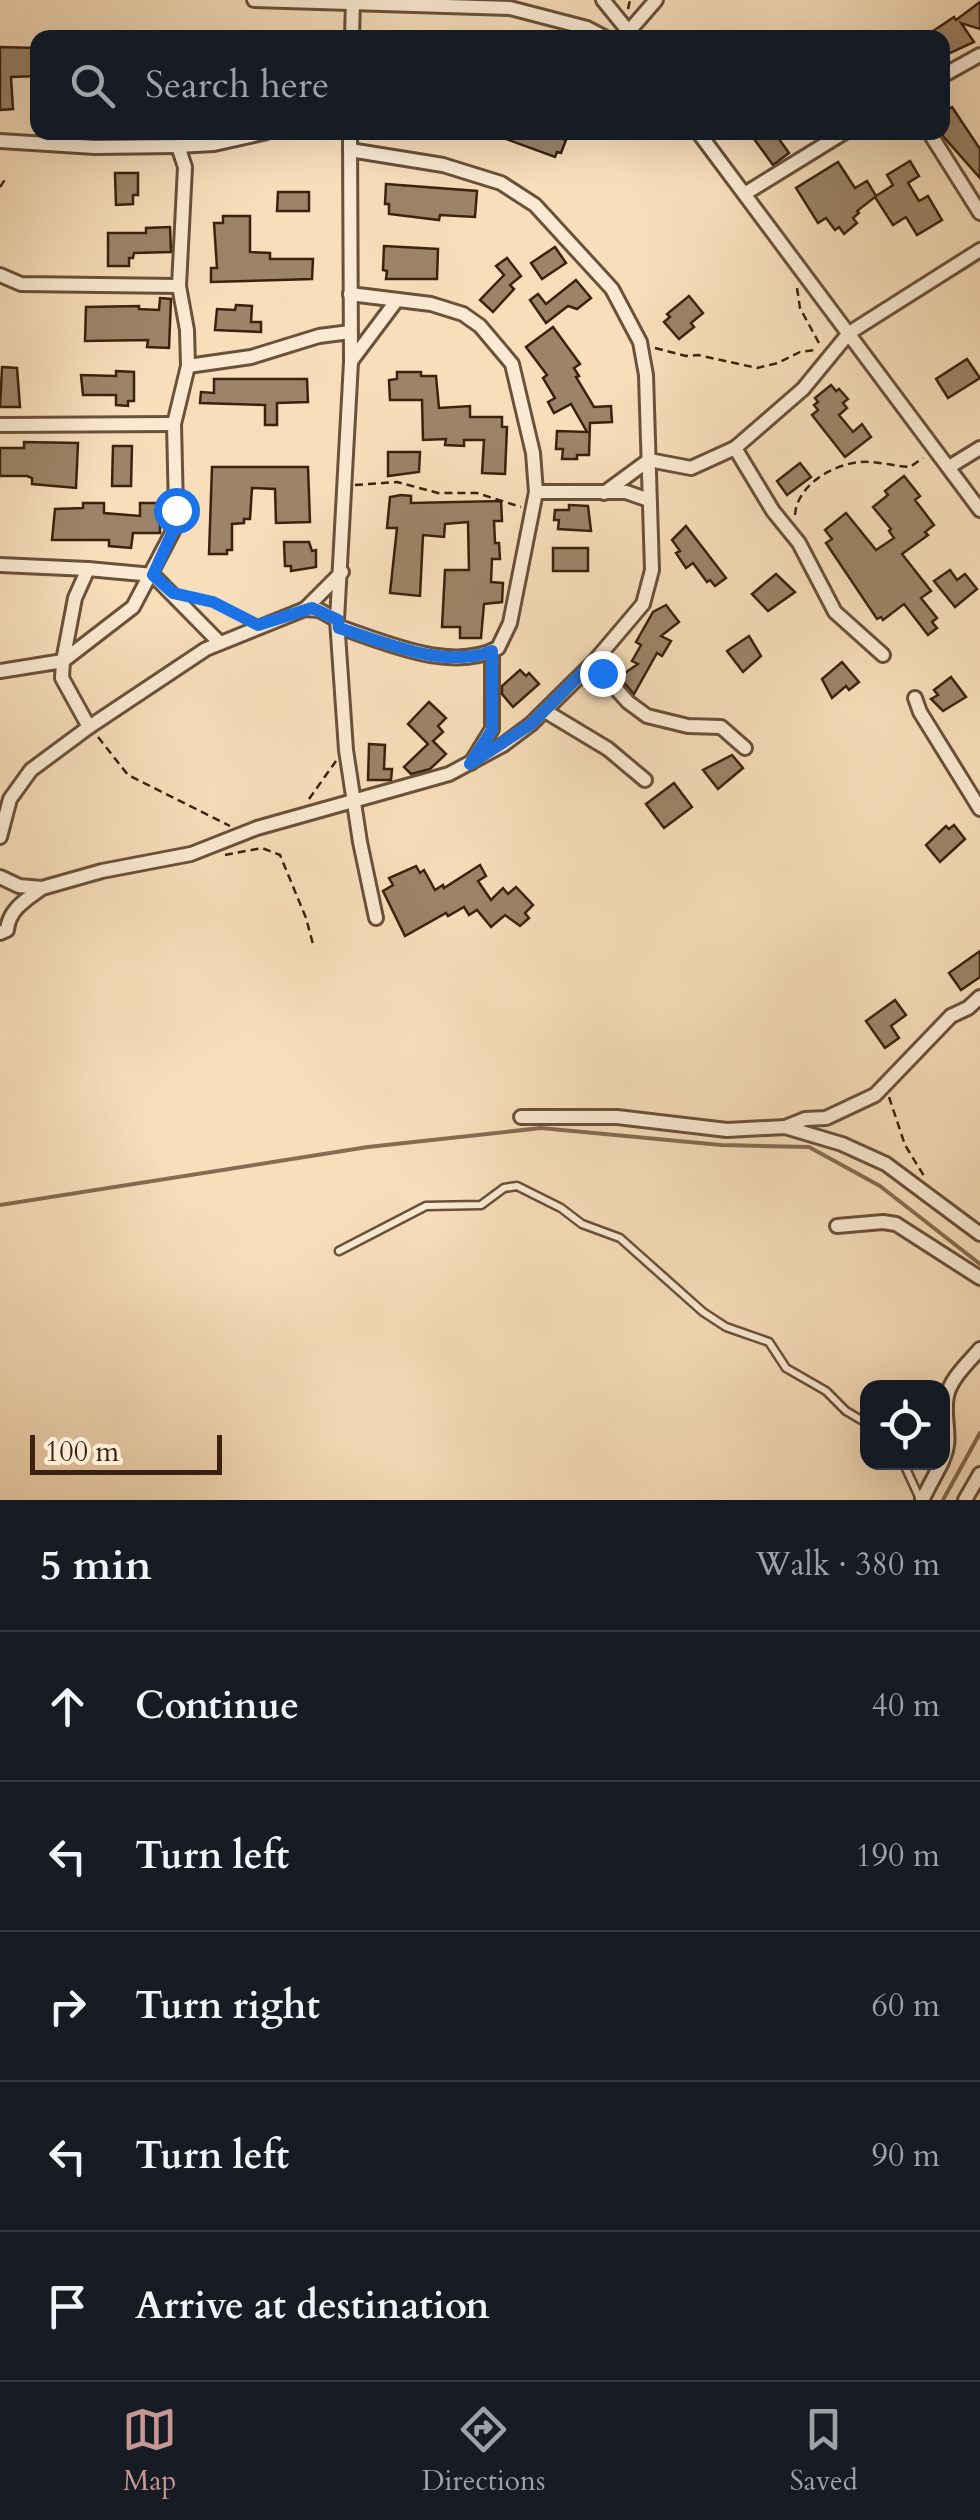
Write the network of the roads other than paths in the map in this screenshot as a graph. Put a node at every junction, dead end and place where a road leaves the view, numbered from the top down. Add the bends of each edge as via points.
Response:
1 (254, 0) edge
2 (603, 0) edge
3 (656, 0) edge
4 (353, 1) edge
5 (486, 3) edge
6 (352, 30) edge
7 (591, 30) edge
8 (623, 30) edge
9 (630, 30) edge
10 (980, 55) edge
11 (950, 72) edge
12 (232, 140) edge
13 (350, 140) edge
14 (704, 140) edge
15 (833, 140) edge
16 (934, 140) edge
17 (0, 141) edge
18 (178, 146) junction
19 (350, 150) junction
20 (746, 193) junction
21 (980, 213) edge
22 (980, 250) edge
23 (0, 275) edge
24 (180, 286) junction
25 (350, 294) junction
26 (397, 300) junction
27 (350, 332) junction
28 (849, 334) junction
29 (351, 362) junction
30 (188, 366) junction
31 (174, 424) junction
32 (0, 425) edge
33 (735, 448) junction
34 (980, 448) edge
35 (649, 460) junction
36 (949, 467) junction
37 (536, 492) junction
38 (604, 493) junction
39 (649, 500) junction
40 (980, 510) edge
41 (0, 566) edge
42 (88, 569) junction
43 (342, 572) junction
44 (153, 575) junction
45 (305, 608) junction
46 (338, 624) junction
47 (219, 642) junction
48 (492, 651) junction
49 (882, 655) dead end
50 (62, 661) junction
51 (592, 663) junction
52 (0, 670) edge
53 (916, 698) dead end
54 (545, 711) junction
55 (88, 727) junction
56 (745, 748) dead end
57 (470, 764) junction
58 (645, 780) dead end
59 (354, 800) junction
60 (980, 809) edge
61 (0, 837) edge
62 (0, 876) edge
63 (42, 888) junction
64 (376, 918) dead end
65 (0, 933) edge
66 (980, 997) edge
67 (521, 1118) dead end
68 (785, 1128) junction
69 (837, 1226) dead end
70 (980, 1234) edge
71 (339, 1251) dead end
72 (980, 1278) edge
73 (980, 1350) edge
74 (950, 1390) edge
75 (860, 1419) edge
76 (907, 1470) edge
77 (938, 1470) edge
78 (980, 1474) edge
79 (921, 1500) edge
80 (965, 1500) edge

1 - 4 street
2 - 8 street
3 - 9 street
4 - 5 street
4 - 6 street
5 - 7 street
10 - 11 street
12 - 18 street
13 - 19 street
14 - 20 street
15 - 20 street
16 - 21 street
17 - 18 street
18 - 24 street via 185,167
19 - 25 street
19 - 35 street via 501,183 560,230 612,289 640,342
20 - 28 street
22 - 28 street
23 - 24 street via 21,284
24 - 30 street
25 - 26 street
25 - 27 street
26 - 29 street
26 - 37 street via 463,314 505,354 528,425
27 - 29 street
27 - 30 street
28 - 33 street via 803,389
28 - 36 street
29 - 43 street
30 - 31 street
31 - 32 street
31 - 44 street via 175,521
33 - 35 street via 692,468
33 - 49 street via 839,617
34 - 36 street
35 - 38 street
35 - 39 street
36 - 40 street
37 - 38 street
37 - 48 street via 510,622
38 - 39 street
39 - 51 street via 652,570 643,604
41 - 42 street
42 - 44 street
42 - 50 street
43 - 45 street
43 - 46 street
44 - 47 street
44 - 50 street via 134,607
45 - 46 street
45 - 47 street
46 - 48 street via 429,654
46 - 59 street
47 - 55 street
48 - 57 street via 492,730
50 - 52 street
50 - 55 street via 62,678
51 - 54 street
51 - 56 street via 641,713 721,727
53 - 60 street
54 - 57 street
54 - 58 street
55 - 61 street via 18,784
57 - 59 street
59 - 63 street via 198,852
59 - 64 street
62 - 63 street
63 - 65 street via 13,911
66 - 68 street via 950,1016 885,1086 853,1108
67 - 68 street
68 - 70 street via 886,1164
69 - 72 street via 896,1224
71 - 75 lane via 426,1206 481,1205 517,1186 614,1235 703,1312 770,1342 786,1368
73 - 74 street
76 - 79 lane
77 - 79 street
78 - 80 street

